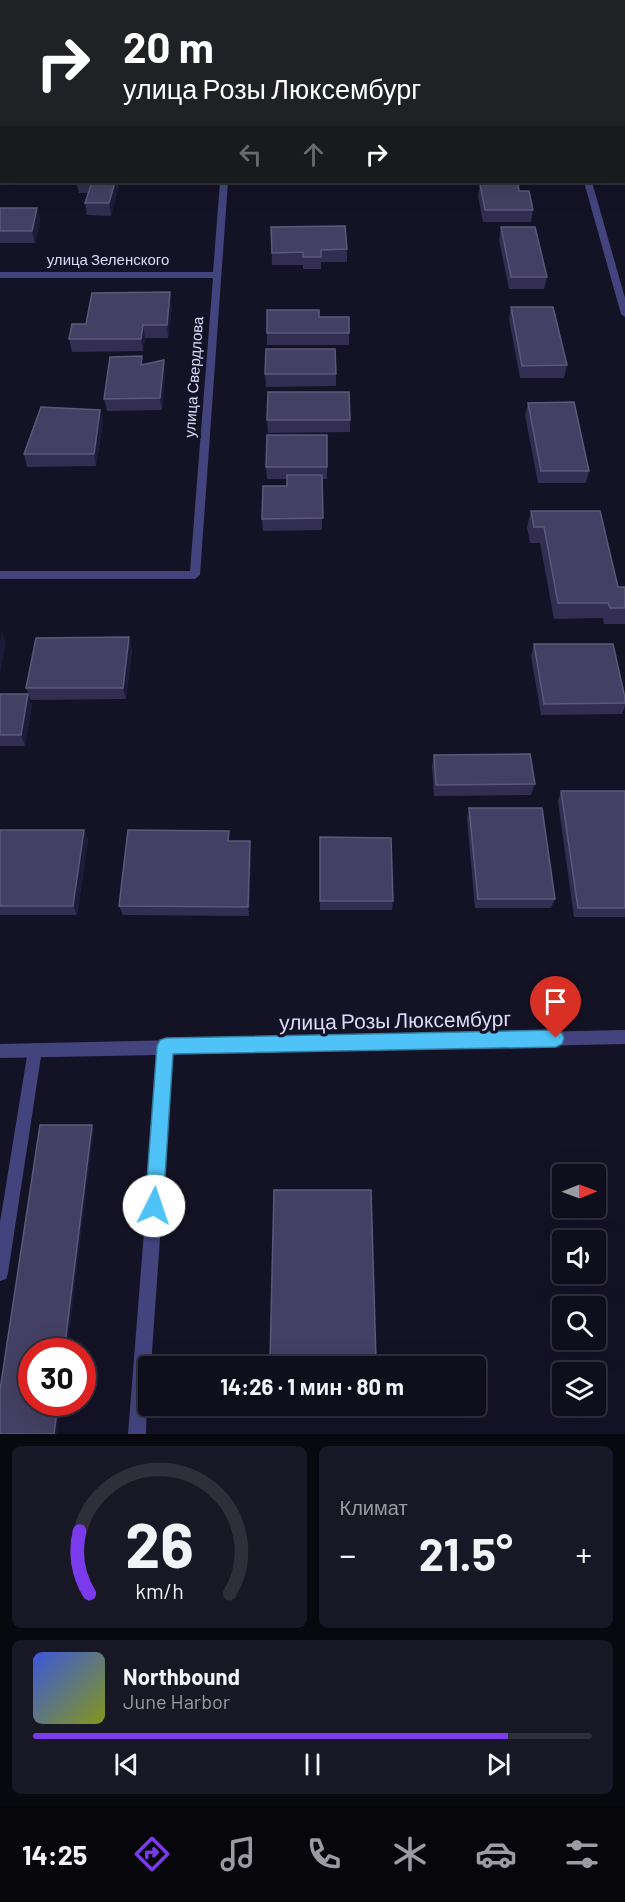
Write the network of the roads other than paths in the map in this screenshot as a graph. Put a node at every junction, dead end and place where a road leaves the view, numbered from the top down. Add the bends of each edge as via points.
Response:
1 (224, 183) edge
2 (588, 183) edge
3 (0, 274) edge
4 (217, 275) junction
5 (625, 314) edge
6 (0, 575) edge
7 (625, 1037) edge
8 (166, 1046) junction
9 (35, 1050) junction
10 (0, 1051) edge
11 (3, 1238) edge
12 (0, 1273) edge
13 (137, 1434) edge

1 - 4 street, улица Свердлова
2 - 5 street
3 - 4 street, улица Зеленского
4 - 6 street, улица Свердлова via 195,575
7 - 8 street, улица Розы Люксембург
8 - 9 street, улица Розы Люксембург
8 - 13 street
9 - 10 street, улица Розы Люксембург
9 - 11 street
11 - 12 street

